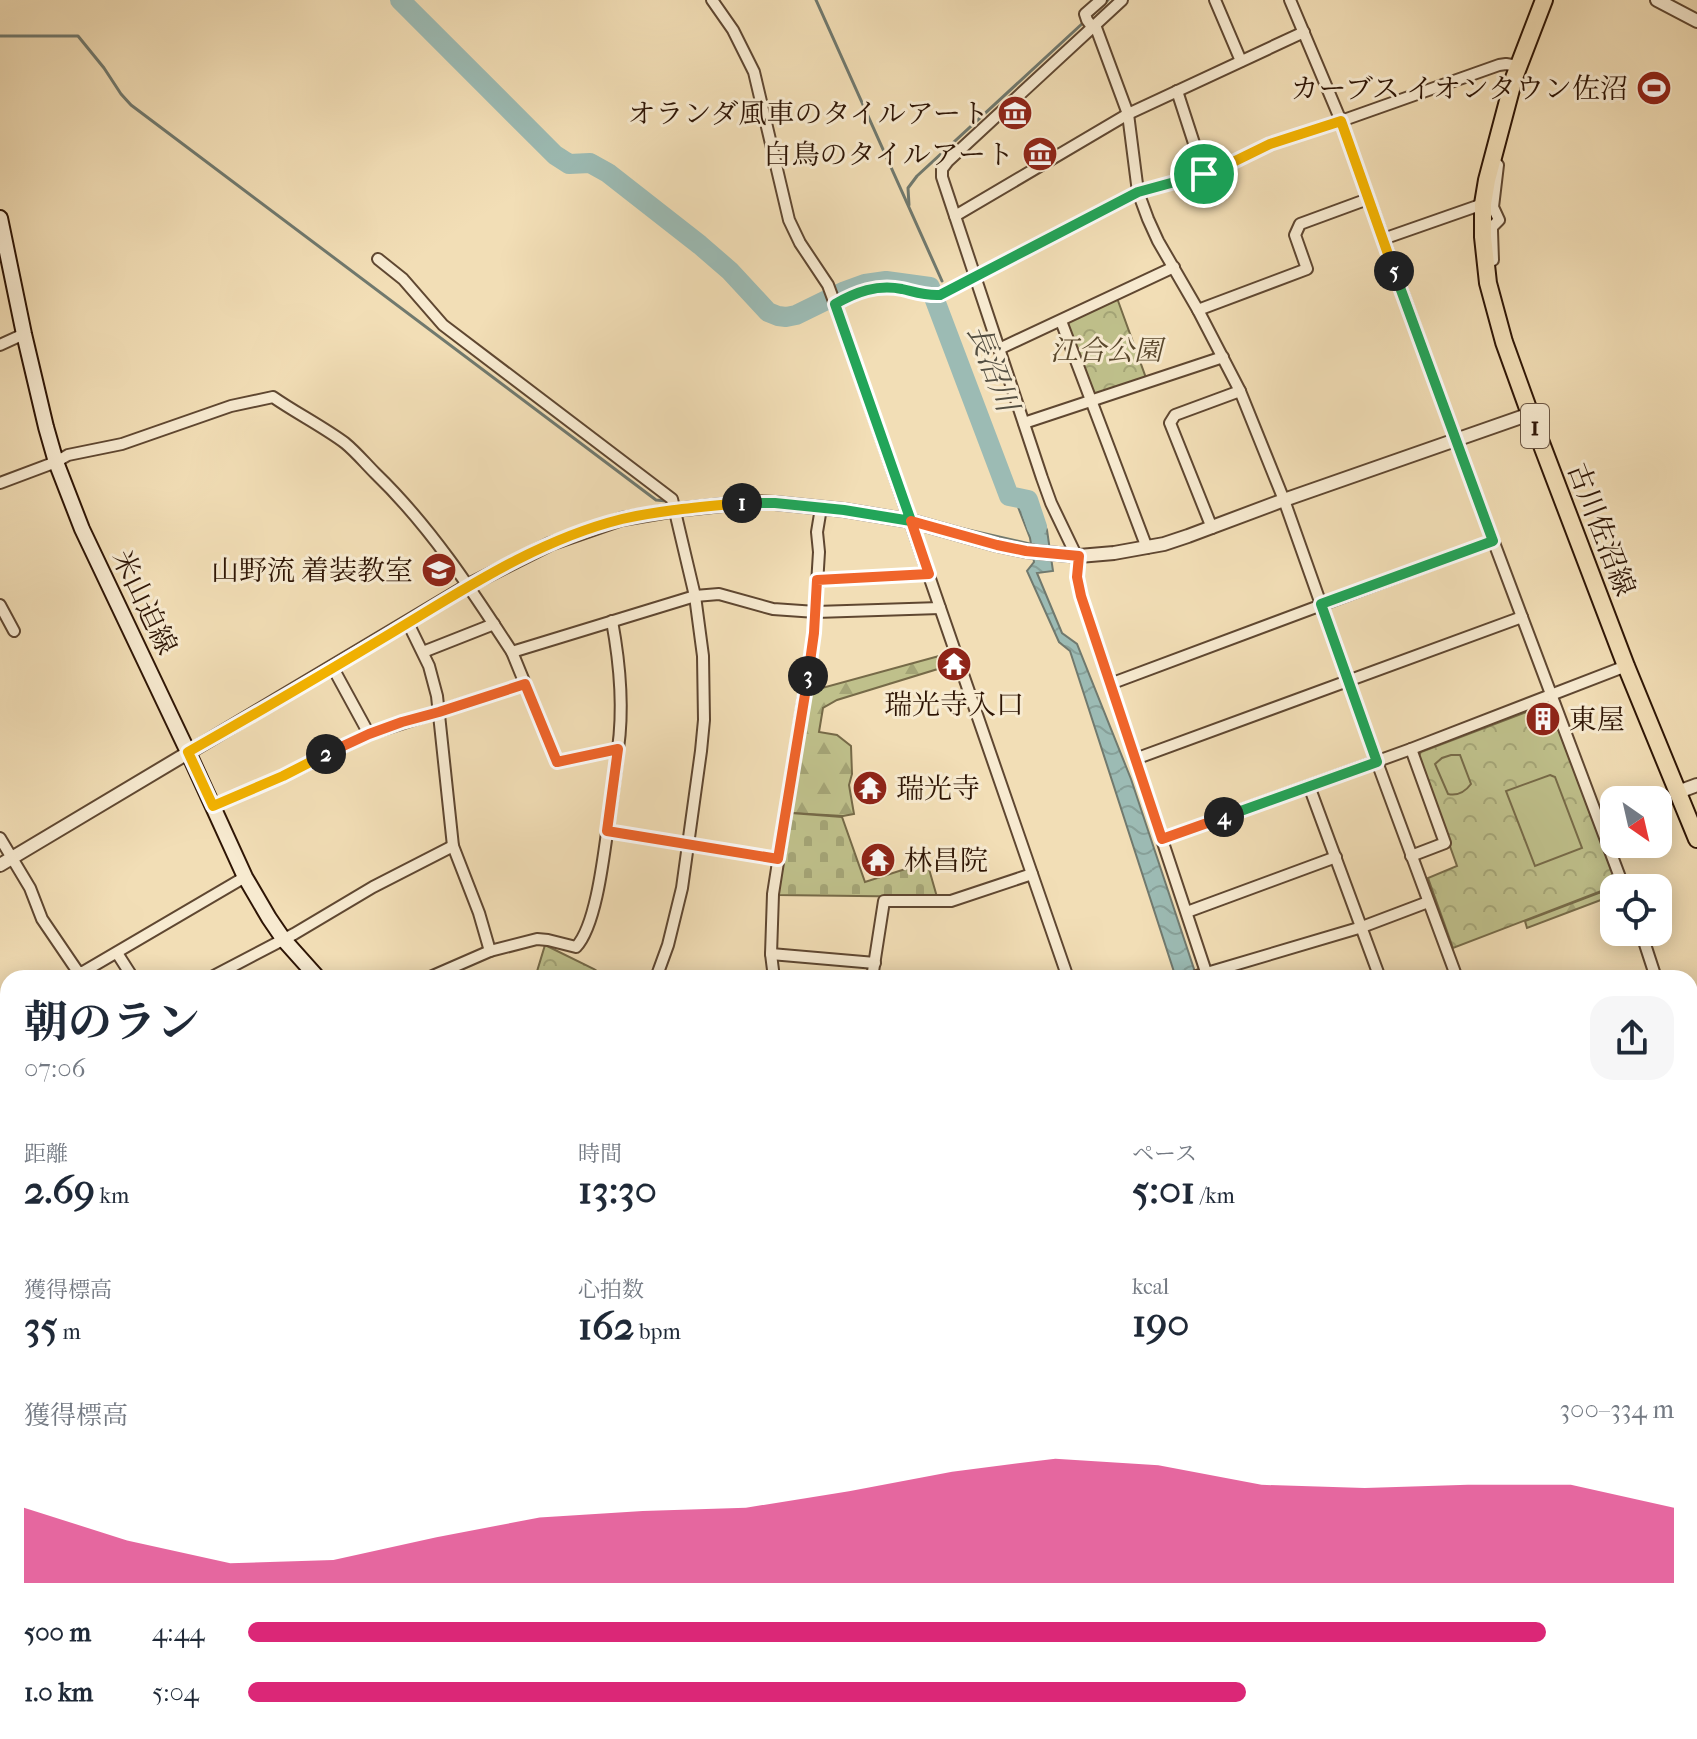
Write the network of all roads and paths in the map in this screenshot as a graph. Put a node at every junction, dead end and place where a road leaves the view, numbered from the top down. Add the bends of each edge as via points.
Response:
1 (712, 0) edge
2 (1101, 0) edge
3 (1122, 0) edge
4 (1215, 0) edge
5 (1290, 0) edge
6 (1544, 0) edge
7 (1657, 0) edge
8 (1697, 21) edge
9 (1091, 23) junction
10 (1304, 32) junction
11 (1241, 61) junction
12 (1518, 66) junction
13 (1177, 91) junction
14 (1128, 114) junction
15 (1503, 115) junction
16 (1341, 121) junction
17 (1204, 174) junction
18 (1138, 192) junction
19 (1368, 199) junction
20 (1483, 204) junction
21 (955, 216) junction
22 (0, 218) edge
23 (1383, 239) junction
24 (378, 259) dead end
25 (1174, 267) junction
26 (975, 277) junction
27 (833, 299) junction
28 (1198, 310) junction
29 (1495, 313) junction
30 (1061, 321) junction
31 (24, 334) junction
32 (0, 345) edge
33 (999, 349) junction
34 (1223, 357) junction
35 (1240, 391) junction
36 (1091, 401) junction
37 (1530, 414) junction
38 (1024, 423) junction
39 (1455, 439) junction
40 (56, 462) junction
41 (0, 483) edge
42 (1284, 500) junction
43 (821, 508) junction
44 (675, 510) junction
45 (911, 521) junction
46 (1212, 528) junction
47 (1493, 541) junction
48 (1147, 548) junction
49 (1073, 555) junction
50 (929, 574) junction
51 (817, 580) junction
52 (469, 585) junction
53 (695, 596) junction
54 (1321, 604) junction
55 (0, 605) edge
56 (940, 608) junction
57 (816, 612) junction
58 (1522, 617) junction
59 (612, 621) junction
60 (408, 623) junction
61 (494, 624) junction
62 (14, 631) dead end
63 (423, 652) junction
64 (512, 652) junction
65 (1626, 666) junction
66 (333, 668) junction
67 (1349, 681) junction
68 (525, 684) junction
69 (1110, 684) junction
70 (1551, 695) junction
71 (439, 712) junction
72 (369, 734) junction
73 (618, 749) junction
74 (1411, 749) junction
75 (188, 752) junction
76 (1135, 759) junction
77 (1377, 762) junction
78 (1697, 785) edge
79 (1309, 786) junction
80 (1678, 792) junction
81 (213, 806) junction
82 (607, 831) junction
83 (0, 838) edge
84 (1162, 839) junction
85 (1697, 839) edge
86 (688, 844) junction
87 (453, 846) junction
88 (1411, 856) junction
89 (1336, 857) junction
90 (12, 858) junction
91 (778, 859) junction
92 (0, 865) edge
93 (1032, 874) junction
94 (1619, 874) edge
95 (245, 877) junction
96 (1428, 902) junction
97 (1187, 912) junction
98 (1362, 927) junction
99 (284, 940) junction
100 (1646, 946) edge
101 (490, 951) junction
102 (117, 953) junction
103 (771, 954) junction
104 (875, 963) junction
105 (76, 970) edge
106 (87, 970) edge
107 (128, 970) edge
108 (226, 970) edge
109 (311, 970) edge
110 (450, 970) edge
111 (659, 970) edge
112 (773, 970) edge
113 (874, 970) edge
114 (1065, 970) edge
115 (1200, 970) edge
116 (1221, 970) edge
117 (1377, 970) edge
118 (1454, 970) edge
119 (1653, 970) edge

1 - 27 street via 754,72 789,220
2 - 9 street via 1085,14
3 - 9 street
4 - 11 street
5 - 10 street
6 - 12 main road, 古川佐沼線 / 1
7 - 8 street
9 - 14 street
9 - 21 street via 944,165 942,177
10 - 11 street
10 - 16 street
11 - 13 street
12 - 15 main road, 古川佐沼線 / 1
12 - 16 street via 1499,65
13 - 14 street
13 - 17 street
14 - 18 street
14 - 21 street
15 - 20 main road, 古川佐沼線 / 1
15 - 29 street via 1493,207 1499,220 1492,227
16 - 17 street via 1270,144
16 - 19 street
17 - 18 street
18 - 25 street
18 - 26 street
19 - 23 street
19 - 28 street via 1300,224 1295,235 1307,269
20 - 23 street
20 - 29 main road, 古川佐沼線 / 1 via 1485,266
21 - 26 street
22 - 31 main road, 米山迫線
23 - 39 street
24 - 44 street via 443,325 672,499
25 - 28 street
25 - 30 street
26 - 27 street via 934,295 890,287
26 - 33 street
27 - 45 street
28 - 34 street
29 - 37 main road, 古川佐沼線 / 1
30 - 33 street
30 - 36 street
31 - 32 street
31 - 40 main road, 米山迫線
33 - 38 street
34 - 35 street
34 - 36 street
35 - 42 street
35 - 46 street via 1175,415 1170,423
36 - 38 street
36 - 48 street
37 - 39 street
37 - 65 main road, 古川佐沼線 / 1
38 - 49 street
39 - 42 street
39 - 47 street
40 - 41 street
40 - 52 street via 273,397 355,453 428,530
40 - 75 main road, 米山迫線 via 93,553
42 - 46 street
42 - 54 street
43 - 44 street via 750,502
43 - 45 street
43 - 51 street
44 - 52 street via 622,519 550,544
44 - 53 street
45 - 49 street via 997,545
45 - 50 street
46 - 48 street
47 - 54 street
47 - 58 street
48 - 49 street
49 - 69 street
50 - 51 street
50 - 56 street
51 - 57 street
52 - 60 street
52 - 61 street
53 - 57 street via 719,594 773,609
53 - 59 street
53 - 86 street via 704,720
54 - 67 street
54 - 69 street
55 - 62 street
56 - 57 street
56 - 93 street
57 - 91 street
58 - 67 street
58 - 70 street
59 - 64 street
59 - 73 street via 622,708
60 - 63 street
60 - 66 street
61 - 63 street
61 - 64 street
63 - 71 street
64 - 68 street
65 - 70 street
65 - 80 main road, 古川佐沼線 / 1
66 - 72 street
66 - 75 street
67 - 76 street
67 - 77 street
68 - 71 street
68 - 73 street via 557,762
69 - 76 street
70 - 74 street
70 - 94 street
71 - 72 street
71 - 87 street
72 - 81 street
73 - 82 street
74 - 77 street
74 - 88 street via 1445,843
75 - 81 main road, 米山迫線
75 - 90 street
76 - 84 street
77 - 79 street
77 - 88 street
78 - 80 street
79 - 84 street
79 - 89 street
80 - 85 main road, 古川佐沼線 / 1
81 - 95 main road, 米山迫線
82 - 86 street
82 - 101 street via 598,890 581,943 576,947 537,939
83 - 90 street
84 - 97 street
86 - 91 street
86 - 111 street via 677,916
87 - 99 street
87 - 101 street
88 - 96 street
89 - 97 street
89 - 98 street
90 - 92 street
90 - 105 street via 42,919
91 - 103 street
93 - 104 street via 951,901 884,901
93 - 114 street
95 - 99 main road, 米山迫線
95 - 102 street
96 - 98 street
96 - 118 street
97 - 115 street
98 - 116 street
98 - 117 street
99 - 108 street
99 - 109 main road, 米山迫線
100 - 119 street
101 - 110 street
102 - 106 street
102 - 107 street
103 - 104 street
103 - 112 street
104 - 113 street

